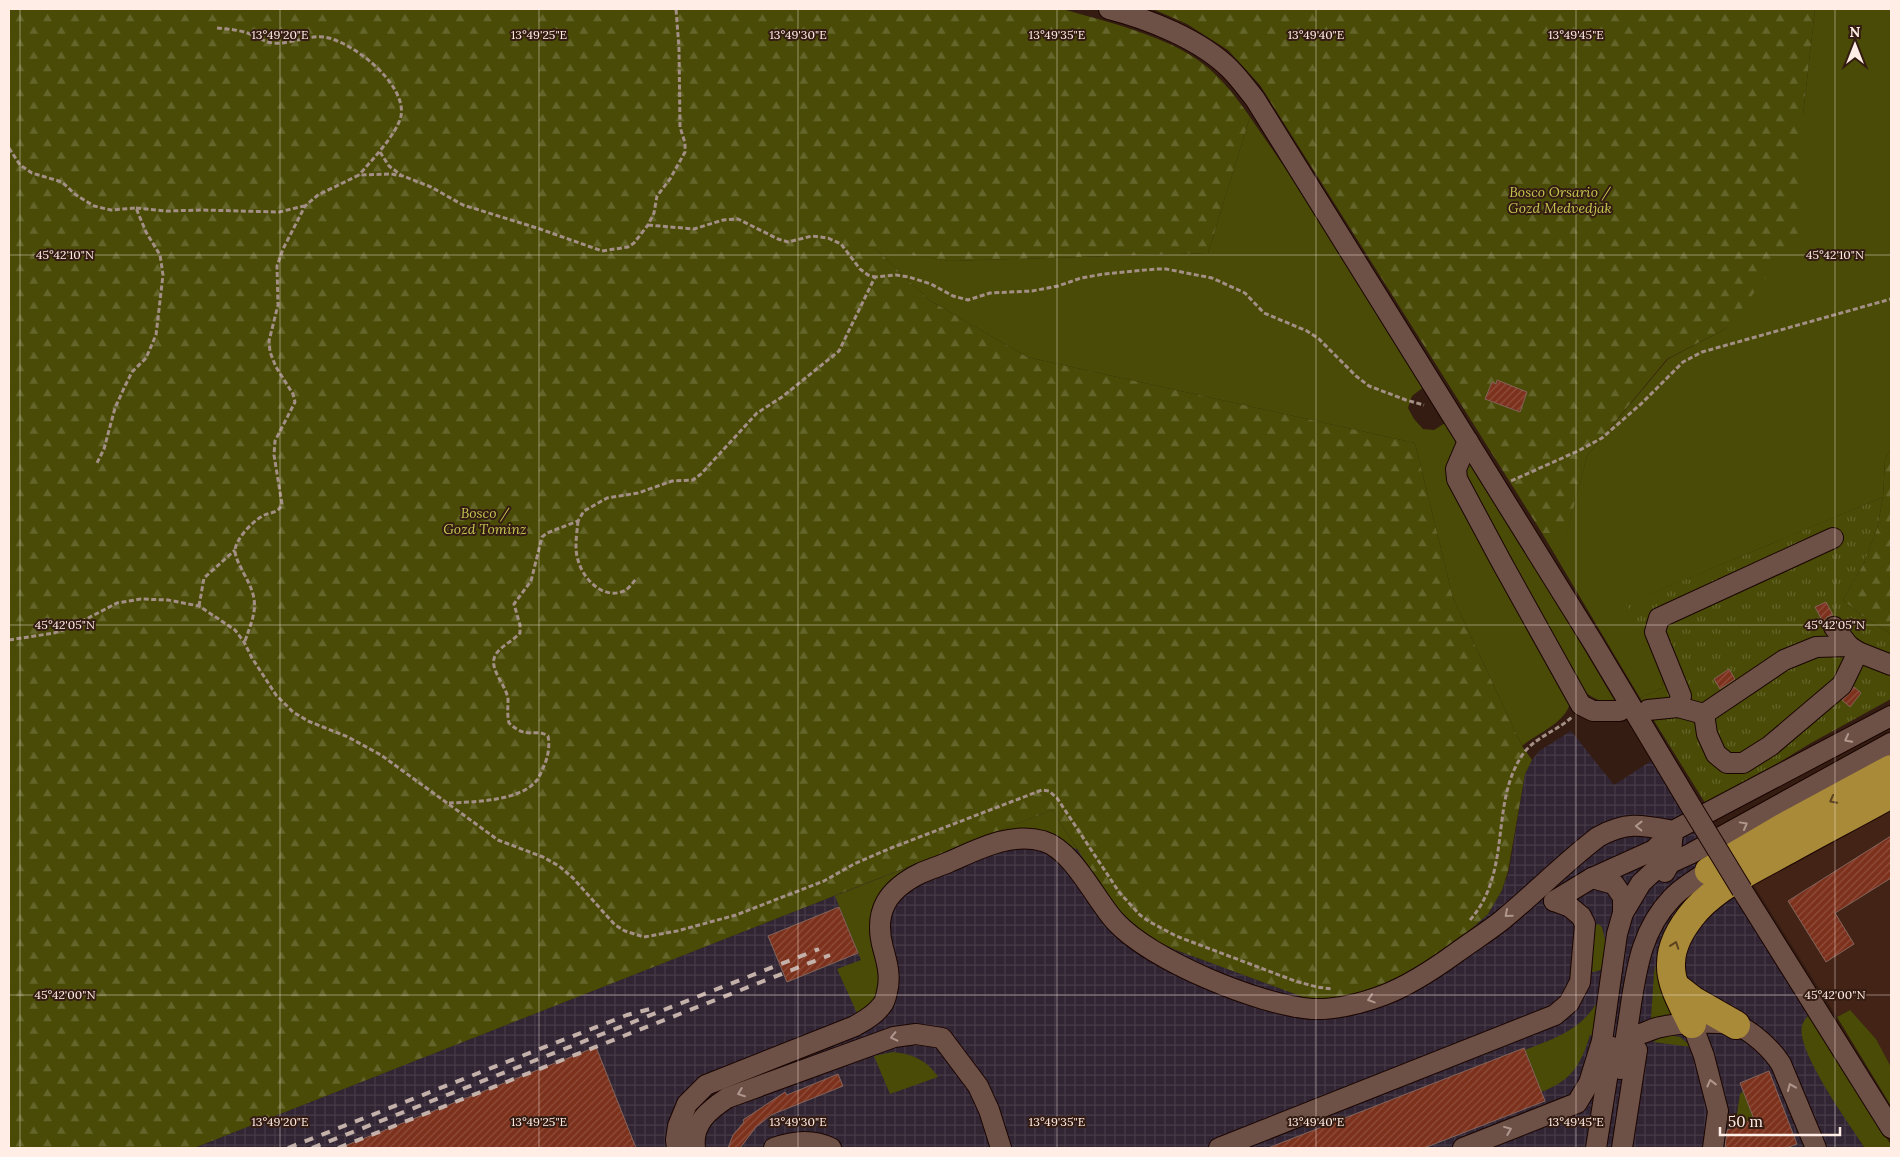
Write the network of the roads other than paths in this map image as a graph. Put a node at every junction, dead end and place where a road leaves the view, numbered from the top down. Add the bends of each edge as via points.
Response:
1 (1110, 9) edge
2 (1468, 441) junction
3 (1833, 538) dead end
4 (1834, 627) dead end
5 (1853, 649) junction
6 (1891, 665) edge
7 (1678, 707) junction
8 (1648, 710) dead end
9 (1620, 711) dead end
10 (1704, 714) junction
11 (1891, 716) edge
12 (1891, 743) edge
13 (1891, 769) edge
14 (1891, 794) edge
15 (1673, 832) junction
16 (1670, 863) junction
17 (1709, 871) junction
18 (1592, 878) junction
19 (1623, 914) junction
20 (1675, 986) junction
21 (1692, 1024) junction
22 (1736, 1025) junction
23 (1640, 1034) junction
24 (1891, 1128) edge
25 (677, 1148) edge
26 (695, 1148) edge
27 (774, 1148) edge
28 (831, 1148) edge
29 (1001, 1148) edge
30 (1218, 1148) edge
31 (1463, 1148) edge
32 (1596, 1148) edge
33 (1608, 1148) edge
34 (1622, 1148) edge
35 (1712, 1148) edge
36 (1816, 1148) edge

1 - 2 street via 1153,24 1205,49 1229,68 1255,99
2 - 9 street via 1456,469 1457,478 1502,564 1582,705 1593,711
2 - 24 street, bridge
3 - 7 street via 1660,618 1655,632 1681,696
4 - 5 street
5 - 6 street
5 - 10 street via 1816,647 1784,660
5 - 10 street via 1842,685 1770,746 1744,763 1727,763 1716,754 1706,734
7 - 8 street
7 - 10 street
11 -> 15 street
16 -> 12 street
13 -> 17 highway
20 -> 14 highway via 1670,964 1673,949 1679,934 1697,909 1755,867
15 - 16 street
15 - 18 street via 1654,850
15 -> 25 street via 1642,825 1615,828 1598,836 1499,922 1427,974 1385,995 1345,1008 1312,1009 1262,998 1207,978 1159,954 1118,924 1076,867 1061,851 1046,842 1027,838 996,843 921,873 892,892 880,918 888,987 884,1004 872,1016 855,1026 706,1085 687,1104 678,1126
16 - 19 street via 1655,870 1641,883
16 - 32 street via 1631,924 1626,942
17 - 23 street via 1679,903 1660,930 1646,982
17 - 33 street via 1671,899 1644,941
18 - 19 street via 1614,884 1623,897
18 - 30 street via 1554,902 1570,906 1585,924 1580,982 1569,1003 1555,1015
31 -> 19 street via 1577,1103 1589,1083 1602,1041 1617,934
20 - 21 highway
20 - 22 highway
21 - 22 street
21 - 23 street via 1661,1027
35 -> 21 street via 1718,1111
36 -> 22 street via 1775,1054
23 - 34 street
29 -> 26 street via 990,1110 978,1086 942,1038 916,1034 894,1036 727,1098 709,1110 698,1125
27 - 28 street via 788,1143 810,1142

